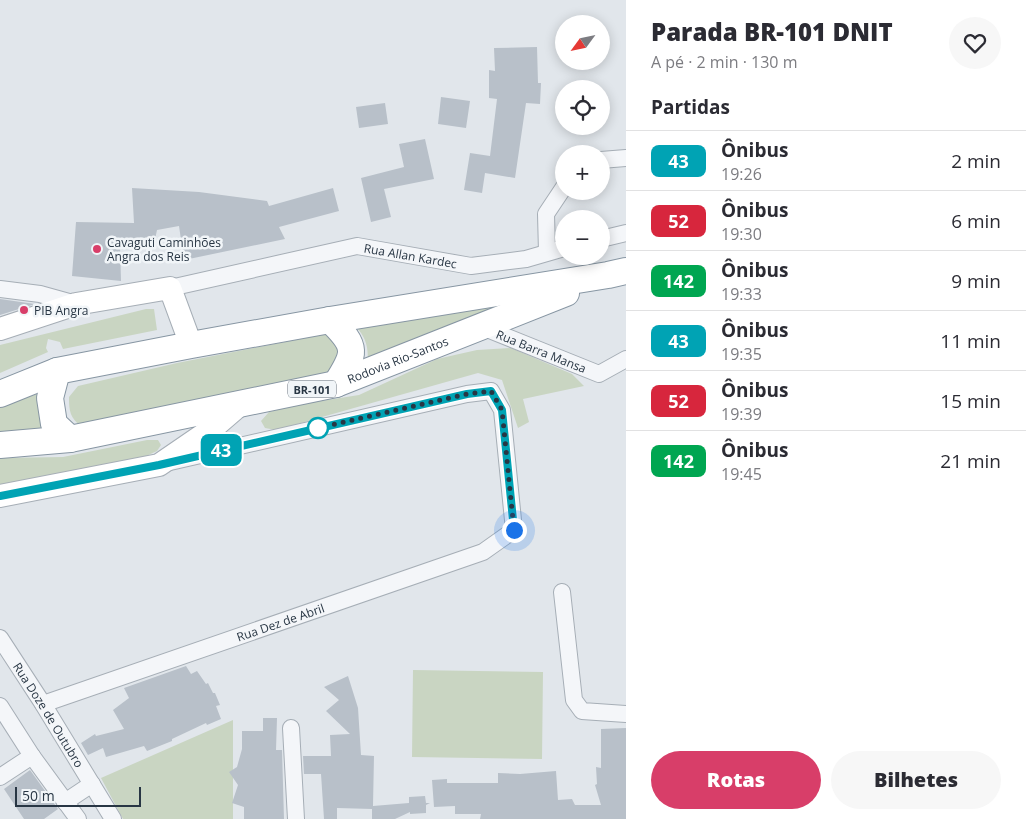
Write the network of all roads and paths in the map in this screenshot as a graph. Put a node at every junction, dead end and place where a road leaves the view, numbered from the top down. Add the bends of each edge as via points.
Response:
1 (626, 158) edge
2 (610, 159) edge
3 (555, 200) edge
4 (626, 233) edge
5 (610, 237) edge
6 (555, 250) edge
7 (547, 252) junction
8 (617, 273) edge
9 (170, 288) junction
10 (0, 289) edge
11 (76, 304) junction
12 (330, 320) junction
13 (482, 327) junction
14 (0, 329) edge
15 (191, 345) junction
16 (626, 359) edge
17 (57, 371) junction
18 (336, 384) junction
19 (0, 394) edge
20 (242, 403) junction
21 (70, 439) junction
22 (0, 444) edge
23 (159, 465) junction
24 (0, 496) edge
25 (562, 592) dead end
26 (0, 638) edge
27 (43, 704) junction
28 (0, 706) edge
29 (626, 714) edge
30 (291, 728) dead end
31 (32, 756) junction
32 (0, 777) edge
33 (92, 784) junction
34 (65, 802) junction
35 (78, 819) edge
36 (113, 819) edge
37 (296, 819) edge

1 - 2 street
3 - 7 street via 546,214
4 - 5 street
6 - 7 street, Rua Allan Kardec
7 - 9 street, Rua Allan Kardec via 470,266 357,246
8 - 12 highway, Rodovia Rio-Santos / BR-101
8 - 13 highway, Rodovia Rio-Santos / BR-101
9 - 11 main road
9 - 15 main road
10 - 11 street via 40,294
11 - 14 main road
12 - 15 highway, Rodovia Rio-Santos / BR-101
12 - 18 highway via 347,336 352,353
13 - 16 street, Rua Barra Mansa via 599,374
13 - 18 highway, Rodovia Rio-Santos / BR-101
15 - 17 highway, Rodovia Rio-Santos / BR-101
17 - 19 highway, Rodovia Rio-Santos / BR-101
17 - 21 highway via 50,398 54,424
18 - 20 highway, Rodovia Rio-Santos / BR-101
20 - 21 highway, Rodovia Rio-Santos / BR-101
20 - 23 main road via 213,428
21 - 22 highway, Rodovia Rio-Santos / BR-101
23 - 24 main road
23 - 27 street, Rua Dez de Abril via 491,391 502,410 514,530 483,552
25 - 29 street via 574,700 582,711
26 - 27 street, Rua Doze de Outubro
27 - 33 street, Rua Doze de Outubro
28 - 31 street
30 - 37 street
31 - 32 street
31 - 34 street
33 - 34 street
33 - 36 street, Rua Doze de Outubro
34 - 35 street

